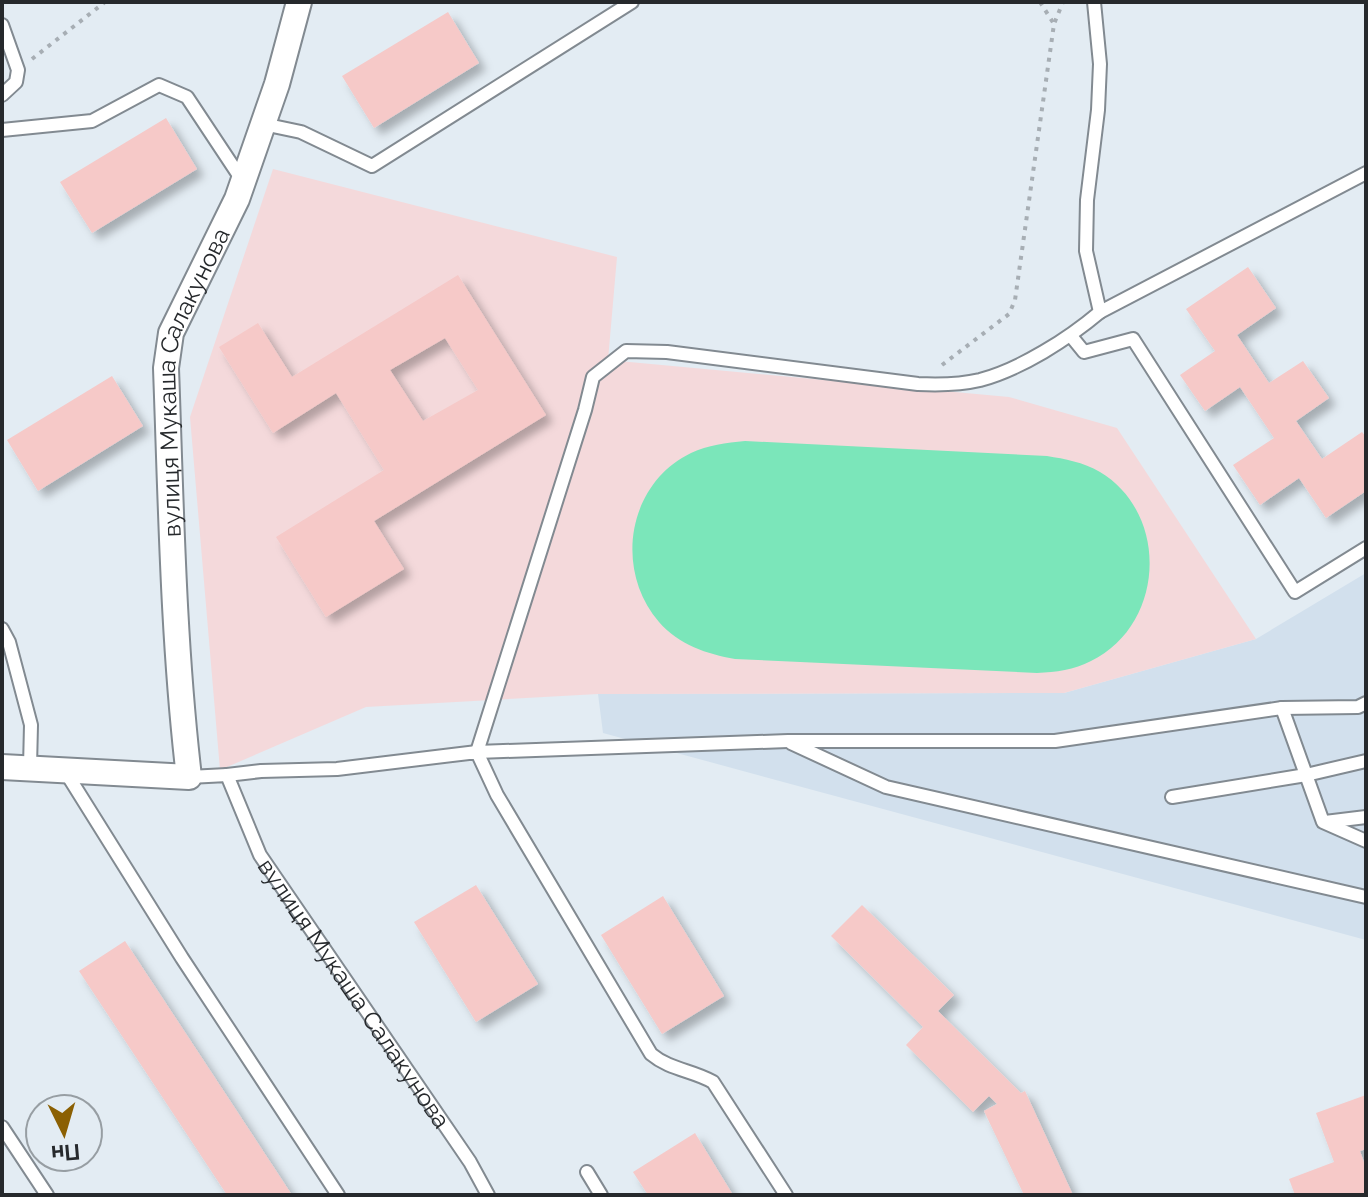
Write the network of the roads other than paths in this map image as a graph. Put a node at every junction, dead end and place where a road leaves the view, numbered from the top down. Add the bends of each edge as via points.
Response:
1 (299, 2) edge
2 (632, 2) edge
3 (1094, 2) edge
4 (2, 25) edge
5 (2, 95) edge
6 (263, 124) junction
7 (2, 130) edge
8 (1366, 173) edge
9 (243, 182) junction
10 (1100, 312) junction
11 (1071, 336) junction
12 (1366, 548) edge
13 (2, 629) edge
14 (1366, 703) edge
15 (1282, 708) junction
16 (788, 741) junction
17 (477, 752) junction
18 (1366, 761) edge
19 (2, 767) edge
20 (30, 767) junction
21 (65, 771) junction
22 (227, 775) junction
23 (1306, 775) junction
24 (189, 777) junction
25 (1172, 797) dead end
26 (1366, 817) edge
27 (1323, 822) junction
28 (1366, 841) edge
29 (1366, 897) edge
30 (2, 1127) edge
31 (587, 1172) dead end
32 (47, 1195) edge
33 (338, 1195) edge
34 (488, 1195) edge
35 (601, 1195) edge
36 (786, 1195) edge

1 - 6 street, вулиця Мукаша Салакунова
2 - 6 lane via 372,166 301,132
3 - 10 lane via 1100,64 1086,251
4 - 5 lane via 18,70 16,82
6 - 9 street, вулиця Мукаша Салакунова
7 - 9 lane via 92,121 159,85 187,97
8 - 10 lane
9 - 24 street, вулиця Мукаша Салакунова via 171,333 166,368 173,584
10 - 11 lane
11 - 12 lane via 1084,352 1133,339 1295,592
11 - 17 lane via 982,380 949,385 626,351 593,377
13 - 20 lane via 31,725
14 - 15 lane
15 - 16 lane via 1055,741
15 - 23 lane
16 - 17 lane
16 - 29 lane via 886,787
17 - 22 lane via 337,769
17 - 36 lane via 497,795 651,1054 664,1065 713,1082
18 - 23 lane
19 - 20 street
20 - 21 street
21 - 24 street
21 - 33 lane
22 - 24 lane
22 - 34 lane, вулиця Мукаша Салакунова via 260,855
23 - 25 lane
23 - 27 lane
26 - 27 lane
27 - 28 lane
30 - 32 lane
31 - 35 lane

